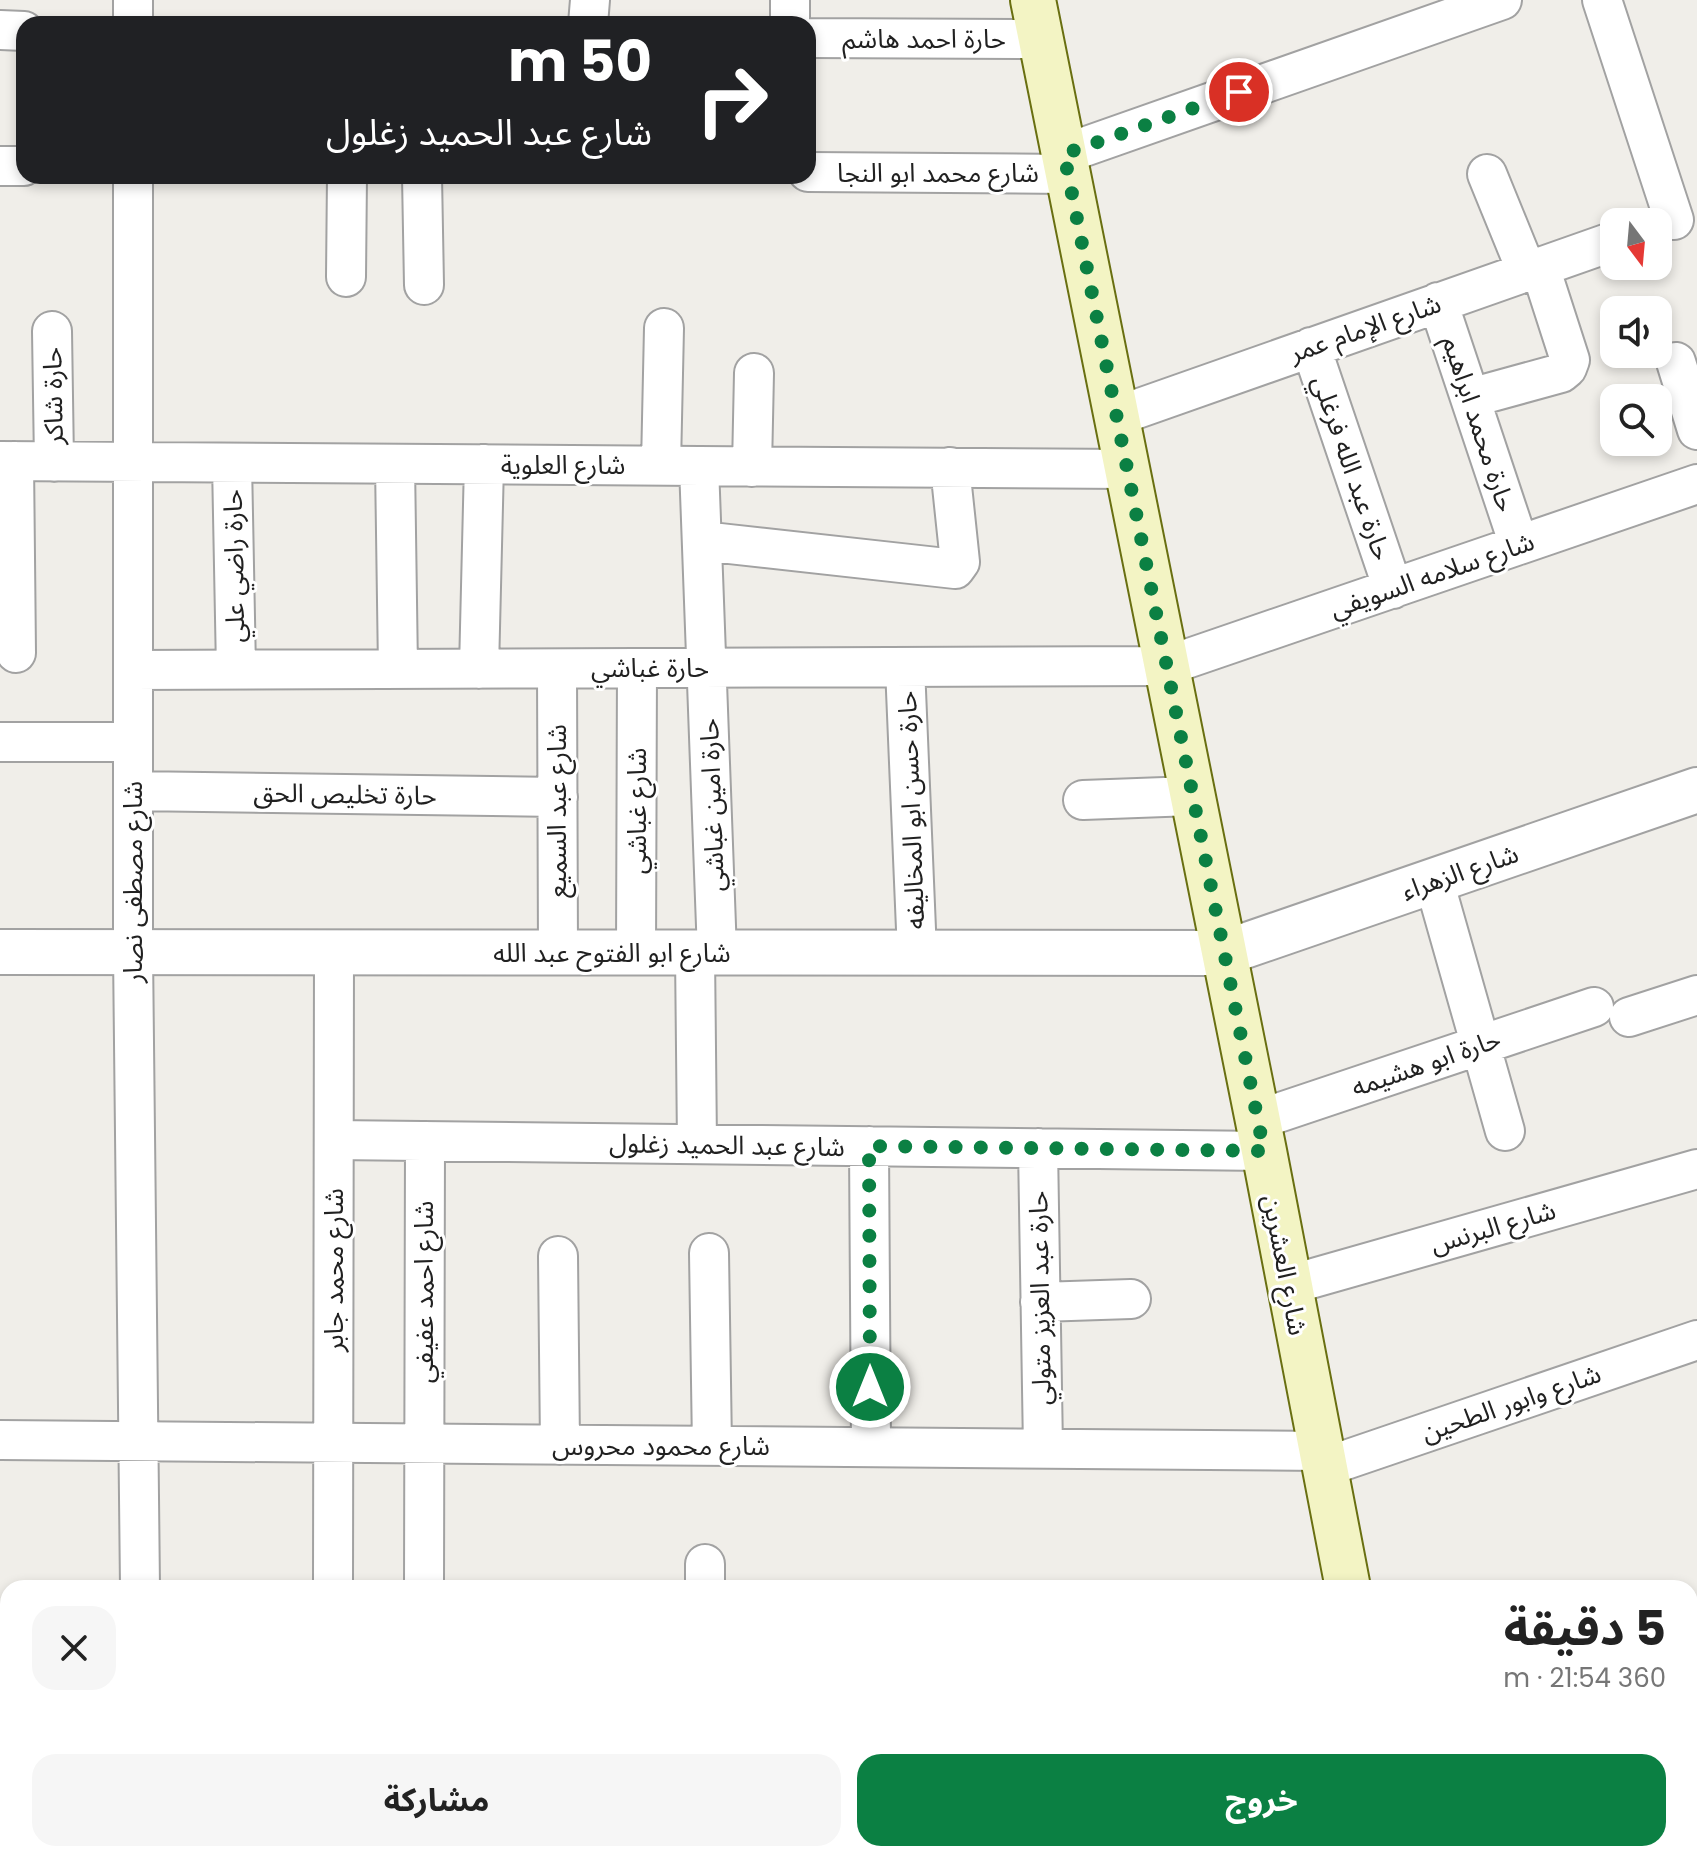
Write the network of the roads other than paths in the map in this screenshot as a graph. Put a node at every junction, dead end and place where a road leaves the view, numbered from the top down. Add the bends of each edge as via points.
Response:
1 (1502, 0) edge
2 (1602, 0) edge
3 (1037, 19) edge
4 (816, 37) edge
5 (1066, 164) junction
6 (816, 172) edge
7 (1487, 174) dead end
8 (133, 184) edge
9 (347, 184) edge
10 (422, 184) edge
11 (1676, 219) edge
12 (1600, 246) edge
13 (1534, 269) junction
14 (346, 277) dead end
15 (424, 285) dead end
16 (1438, 302) junction
17 (664, 328) dead end
18 (52, 331) dead end
19 (1311, 347) junction
20 (1676, 362) dead end
21 (754, 373) dead end
22 (1470, 398) junction
23 (1117, 416) junction
24 (1697, 430) edge
25 (7, 461) edge
26 (54, 462) junction
27 (133, 462) junction
28 (232, 463) junction
29 (395, 464) junction
30 (484, 464) junction
31 (661, 465) junction
32 (699, 466) junction
33 (752, 467) junction
34 (950, 467) junction
35 (1127, 469) junction
36 (1697, 484) edge
37 (702, 541) junction
38 (1519, 545) junction
39 (1393, 589) junction
40 (16, 653) dead end
41 (1166, 666) junction
42 (905, 667) junction
43 (637, 668) junction
44 (707, 668) junction
45 (236, 669) junction
46 (398, 669) junction
47 (479, 669) junction
48 (557, 669) junction
49 (133, 670) junction
50 (0, 742) edge
51 (133, 742) junction
52 (1697, 790) edge
53 (133, 791) junction
54 (1192, 796) junction
55 (558, 797) junction
56 (1083, 800) dead end
57 (1434, 881) junction
58 (0, 952) edge
59 (133, 952) junction
60 (334, 953) junction
61 (558, 953) junction
62 (636, 953) junction
63 (706, 953) junction
64 (917, 953) junction
65 (1224, 953) junction
66 (1697, 995) edge
67 (1480, 1045) junction
68 (1505, 1131) dead end
69 (1260, 1136) junction
70 (334, 1140) junction
71 (425, 1141) junction
72 (697, 1144) junction
73 (869, 1146) junction
74 (1038, 1148) junction
75 (1697, 1169) edge
76 (709, 1253) dead end
77 (558, 1256) dead end
78 (1289, 1285) junction
79 (1131, 1299) dead end
80 (1040, 1302) junction
81 (1697, 1340) edge
82 (0, 1440) edge
83 (138, 1441) junction
84 (334, 1443) junction
85 (424, 1443) junction
86 (560, 1445) junction
87 (712, 1446) junction
88 (871, 1447) junction
89 (1043, 1448) junction
90 (1323, 1459) junction
91 (140, 1580) edge
92 (333, 1580) edge
93 (424, 1580) edge
94 (1346, 1580) edge

1 - 5 street, شارع محمد ابو النجا
2 - 11 street
3 - 4 street, حارة احمد هاشم
3 - 5 main road, شارع العشرين
5 - 6 street, شارع محمد ابو النجا
5 - 23 main road, شارع العشرين
7 - 13 street
8 - 27 street, شارع مصطفى نصار
9 - 14 street
10 - 15 street
12 - 13 street, شارع الإمام عمر
13 - 16 street, شارع الإمام عمر
13 - 22 street via 1570,360 1567,368
16 - 19 street, شارع الإمام عمر
16 - 22 street, حارة محمد ابراهيم
17 - 31 street
18 - 26 street, حارة شاكر
19 - 23 street, شارع الإمام عمر
19 - 39 street, حارة عبد الله فرغلي
20 - 24 street
21 - 33 street
22 - 38 street, حارة محمد ابراهيم
23 - 35 main road, شارع العشرين
25 - 26 street, شارع العلوية
25 - 40 street
26 - 27 street, شارع العلوية
27 - 28 street, شارع العلوية
27 - 49 street, شارع مصطفى نصار
28 - 29 street, شارع العلوية
28 - 45 street, حارة راضي علي
29 - 30 street, شارع العلوية
29 - 46 street
30 - 31 street, شارع العلوية
30 - 47 street
31 - 32 street, شارع العلوية
32 - 33 street, شارع العلوية
32 - 37 street, حارة امين غباشي
33 - 34 street, شارع العلوية
34 - 35 street, شارع العلوية
34 - 37 street via 960,562 955,569
35 - 41 main road, شارع العشرين
36 - 38 street, شارع سلامه السويفي
37 - 44 street, حارة امين غباشي
38 - 39 street, شارع سلامه السويفي
39 - 41 street, شارع سلامه السويفي
41 - 42 street, حارة غباشي
41 - 54 main road, شارع العشرين
42 - 44 street, حارة غباشي
42 - 64 street, حارة حسن ابو المخاليفه
43 - 44 street, حارة غباشي
43 - 48 street, حارة غباشي
43 - 62 street, شارع غباشي
44 - 63 street, حارة امين غباشي
45 - 46 street, حارة غباشي
45 - 49 street, حارة غباشي
46 - 47 street, حارة غباشي
47 - 48 street, حارة غباشي
48 - 55 street, شارع عبد السميع
49 - 51 street, شارع مصطفى نصار
50 - 51 street
51 - 53 street, شارع مصطفى نصار
52 - 57 street, شارع الزهراء
53 - 55 street, حارة تخليص الحق
53 - 59 street, شارع مصطفى نصار
54 - 56 street
54 - 65 main road, شارع العشرين
55 - 61 street, شارع عبد السميع
57 - 65 street, شارع الزهراء
57 - 67 street
58 - 59 street, شارع ابو الفتوح عبد الله
59 - 60 street, شارع ابو الفتوح عبد الله
59 - 83 street, شارع مصطفى نصار
60 - 61 street, شارع ابو الفتوح عبد الله
60 - 70 street, شارع محمد جابر
61 - 62 street, شارع ابو الفتوح عبد الله
62 - 63 street, شارع ابو الفتوح عبد الله
63 - 64 street, شارع ابو الفتوح عبد الله
63 - 72 street, حارة امين غباشي
64 - 65 street, شارع ابو الفتوح عبد الله
65 - 69 main road, شارع العشرين
66 - 67 street, حارة ابو هشيمه
67 - 68 street
67 - 69 street, حارة ابو هشيمه
69 - 74 street, شارع عبد الحميد زغلول
69 - 78 main road, شارع العشرين
70 - 71 street, شارع عبد الحميد زغلول
70 - 84 street, شارع محمد جابر
71 - 72 street, شارع عبد الحميد زغلول
71 - 85 street, شارع احمد عفيفي
72 - 73 street, شارع عبد الحميد زغلول
73 - 74 street, شارع عبد الحميد زغلول
73 - 88 street
74 - 80 street, حارة عبد العزيز متولي
75 - 78 street, شارع البرنس
76 - 87 street
77 - 86 street
78 - 90 main road, شارع العشرين
79 - 80 street
80 - 89 street, حارة عبد العزيز متولي
81 - 90 street, شارع وابور الطحين
82 - 83 street, شارع محمود محروس
83 - 84 street, شارع محمود محروس
83 - 91 street, شارع مصطفى نصار
84 - 85 street, شارع محمود محروس
84 - 92 street, شارع محمد جابر
85 - 86 street, شارع محمود محروس
85 - 93 street, شارع احمد عفيفي
86 - 87 street, شارع محمود محروس
87 - 88 street, شارع محمود محروس
88 - 89 street, شارع محمود محروس
89 - 90 street, شارع محمود محروس
90 - 94 main road, شارع العشرين

